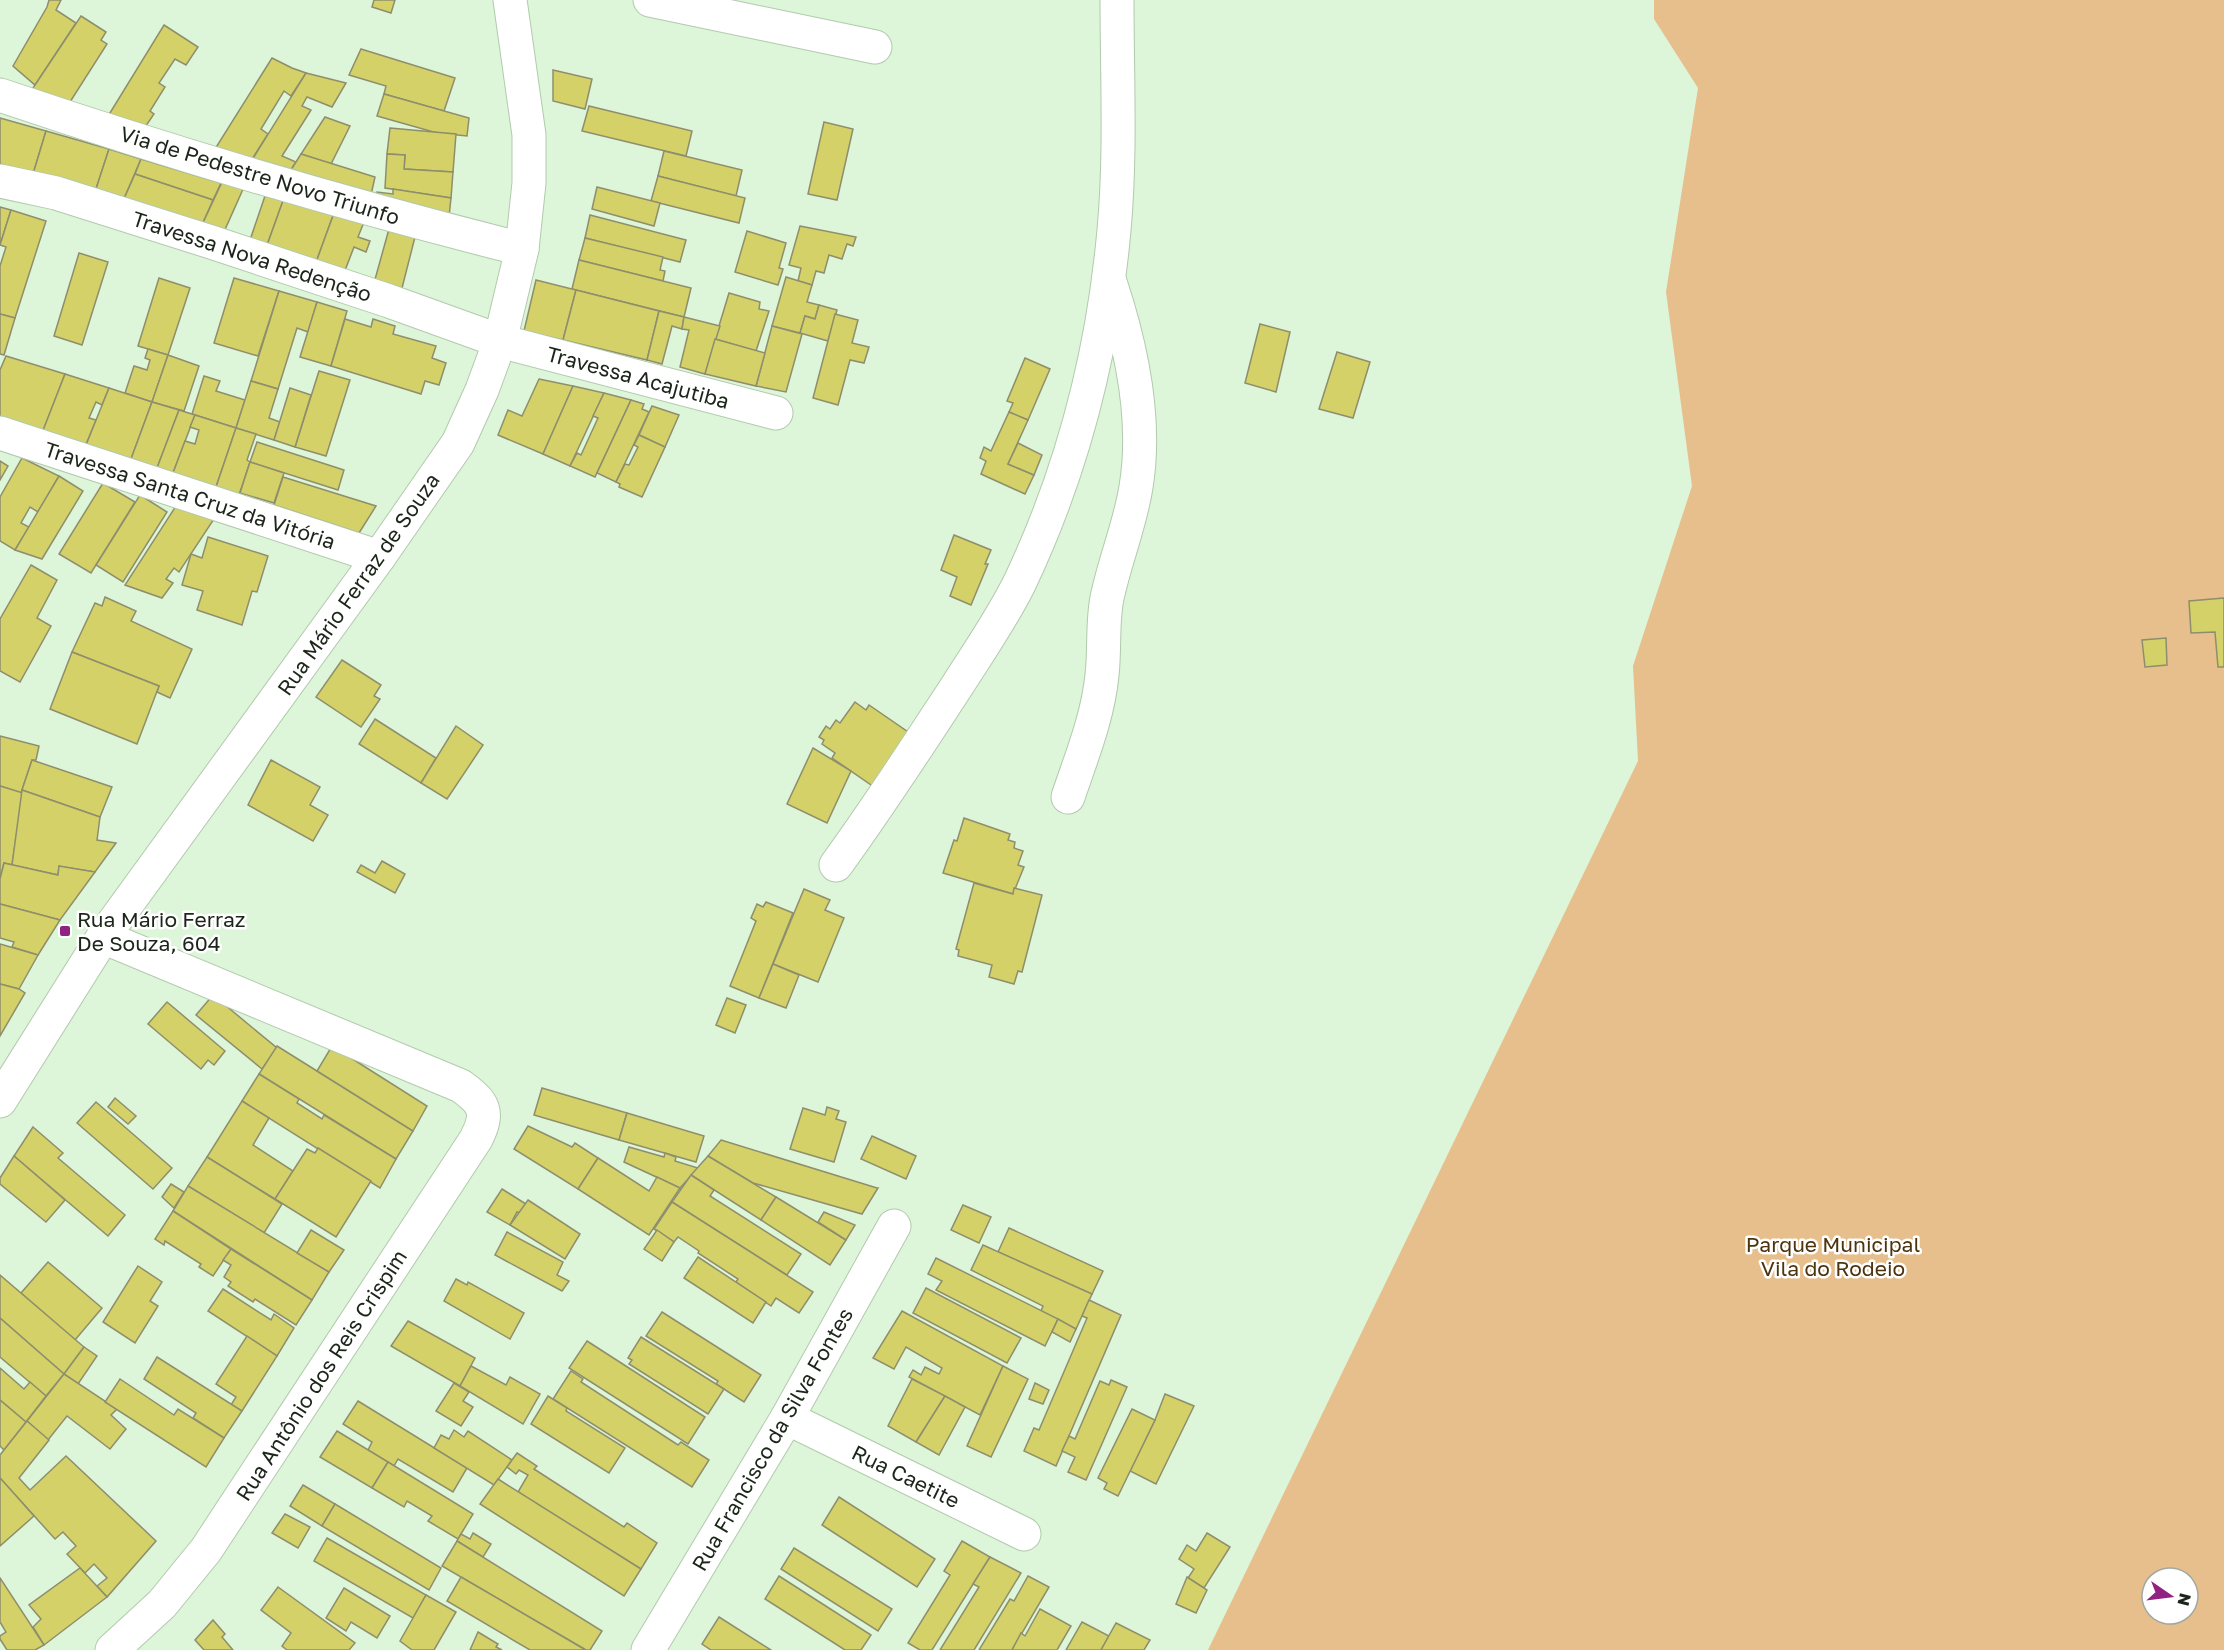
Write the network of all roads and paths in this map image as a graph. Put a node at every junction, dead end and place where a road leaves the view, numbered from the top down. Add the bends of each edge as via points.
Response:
1 (510, 0) edge
2 (650, 0) edge
3 (1117, 0) edge
4 (875, 48) dead end
5 (0, 95) edge
6 (0, 181) edge
7 (522, 249) junction
8 (1109, 280) junction
9 (500, 341) junction
10 (776, 413) dead end
11 (0, 433) edge
12 (379, 557) junction
13 (1068, 797) dead end
14 (836, 865) dead end
15 (103, 937) junction
16 (0, 1101) edge
17 (894, 1226) dead end
18 (787, 1418) junction
19 (1024, 1534) dead end
20 (112, 1650) edge
21 (648, 1650) edge

1 - 7 street, Rua Mário Ferraz de Souza via 529,135
2 - 4 street
3 - 8 street via 1115,227
5 - 7 street, Via de Pedestre Novo Triunfo via 236,170
6 - 9 street, Travessa Nova Redenção via 56,193 211,242
7 - 9 street, Rua Mário Ferraz de Souza
8 - 13 street via 1131,357 1140,448 1136,487 1104,620 1096,708
8 - 14 street via 1075,443 1019,584 886,796
9 - 10 street, Travessa Acajutiba
9 - 12 street, Rua Mário Ferraz de Souza via 458,443
11 - 12 street, Travessa Santa Cruz da Vitória
12 - 15 street, Rua Mário Ferraz de Souza
15 - 16 street, Rua Mário Ferraz de Souza
15 - 20 street, Rua Antônio dos Reis Crispim via 461,1086 480,1100 484,1112 476,1138 206,1550 162,1604
17 - 18 street, Rua Francisco da Silva Fontes
18 - 19 street, Rua Caetite
18 - 21 street, Rua Francisco da Silva Fontes

